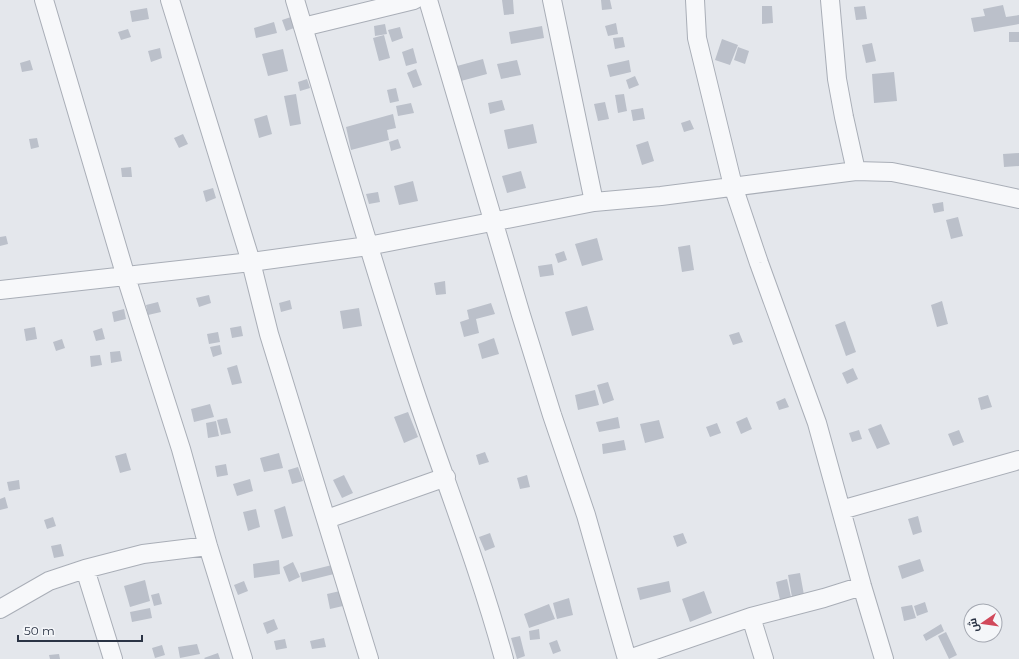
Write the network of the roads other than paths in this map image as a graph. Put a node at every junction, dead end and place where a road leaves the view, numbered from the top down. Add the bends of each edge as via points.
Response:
1 (44, 0) edge
2 (170, 0) edge
3 (295, 0) edge
4 (414, 0) edge
5 (428, 0) edge
6 (552, 0) edge
7 (695, 0) edge
8 (830, 0) edge
9 (304, 27) junction
10 (856, 171) junction
11 (733, 186) junction
12 (1019, 199) edge
13 (594, 202) junction
14 (494, 221) junction
15 (368, 246) junction
16 (251, 262) junction
17 (126, 277) junction
18 (0, 290) edge
19 (1019, 460) edge
20 (446, 477) junction
21 (841, 510) junction
22 (327, 519) junction
23 (208, 546) junction
24 (85, 568) junction
25 (862, 586) junction
26 (0, 609) edge
27 (752, 617) junction
28 (113, 659) edge
29 (242, 659) edge
30 (369, 659) edge
31 (504, 659) edge
32 (628, 659) edge
33 (764, 659) edge
34 (884, 659) edge

1 - 17 street
2 - 16 street
3 - 9 street
4 - 9 street
5 - 14 street
6 - 13 street
7 - 11 street via 697,38
8 - 10 street via 837,79
9 - 15 street
10 - 11 street
10 - 12 street via 892,172
11 - 13 street
11 - 21 street via 817,423
13 - 14 street
14 - 15 street
14 - 32 street
15 - 16 street
15 - 20 street via 414,389
16 - 17 street
16 - 22 street via 269,334
17 - 18 street
17 - 23 street via 181,449
19 - 21 street
20 - 22 street
20 - 31 street via 491,611
21 - 25 street
22 - 30 street
23 - 24 street via 144,554
23 - 29 street
24 - 26 street via 49,581
24 - 28 street
25 - 27 street
25 - 34 street
27 - 32 street
27 - 33 street

